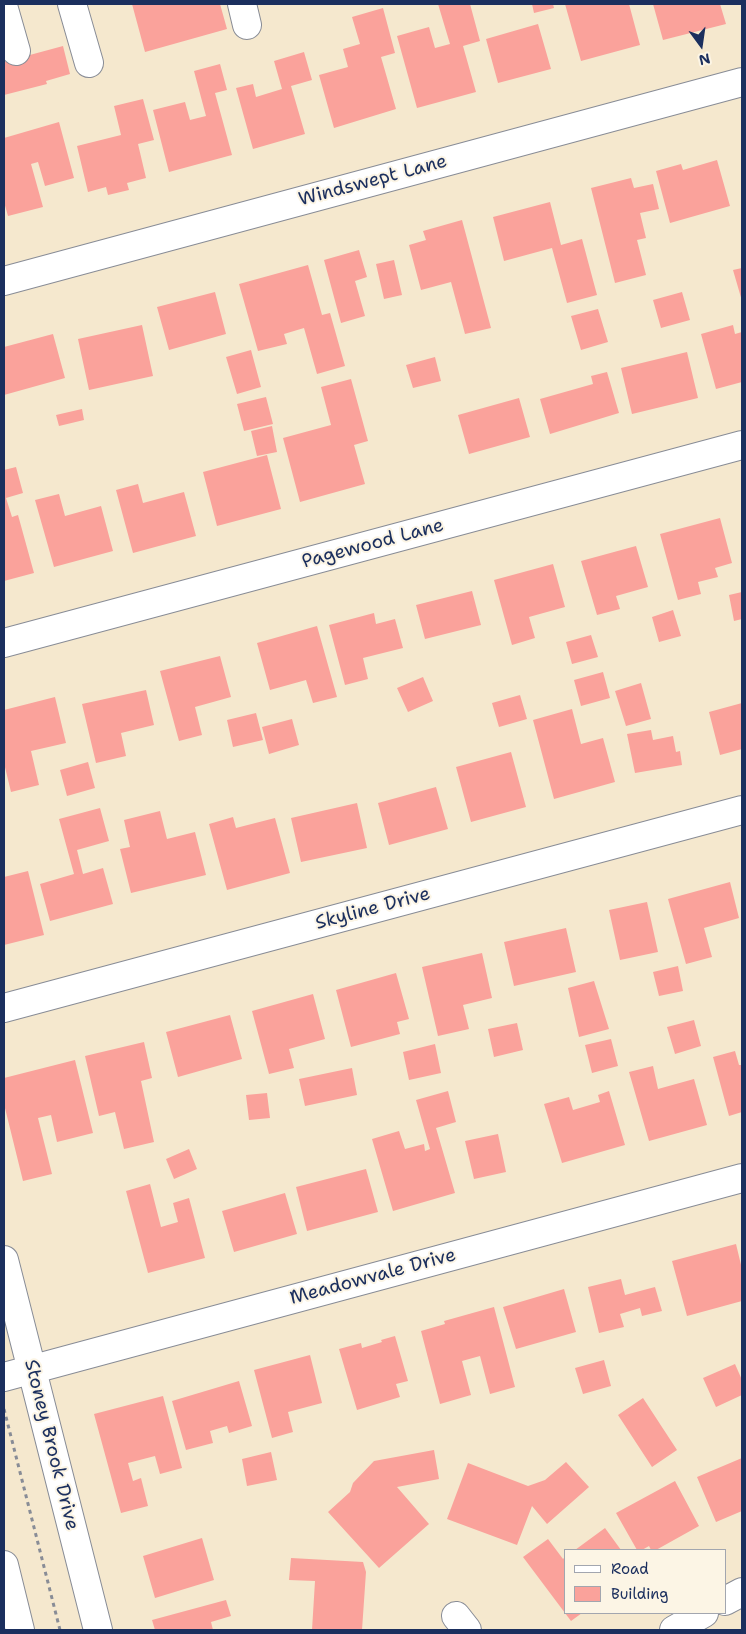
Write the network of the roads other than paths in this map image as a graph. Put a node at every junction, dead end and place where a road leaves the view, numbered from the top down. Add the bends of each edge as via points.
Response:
1 (72, 4) edge
2 (4, 9) edge
3 (16, 51) dead end
4 (89, 63) dead end
5 (742, 82) edge
6 (4, 281) edge
7 (742, 445) edge
8 (4, 643) edge
9 (742, 810) edge
10 (4, 1008) edge
11 (742, 1178) edge
12 (4, 1260) edge
13 (31, 1369) junction
14 (4, 1377) edge
15 (4, 1565) edge
16 (702, 1614) edge
17 (20, 1630) edge
18 (98, 1630) edge
19 (674, 1630) edge

1 - 4 street
2 - 3 street
5 - 6 street, Windswept Lane
7 - 8 street, Pagewood Lane
9 - 10 street, Skyline Drive
11 - 13 street, Meadowvale Drive
12 - 13 street, Stoney Brook Drive
13 - 14 street, Meadowvale Drive
13 - 18 street, Stoney Brook Drive
15 - 17 street
16 - 19 street

